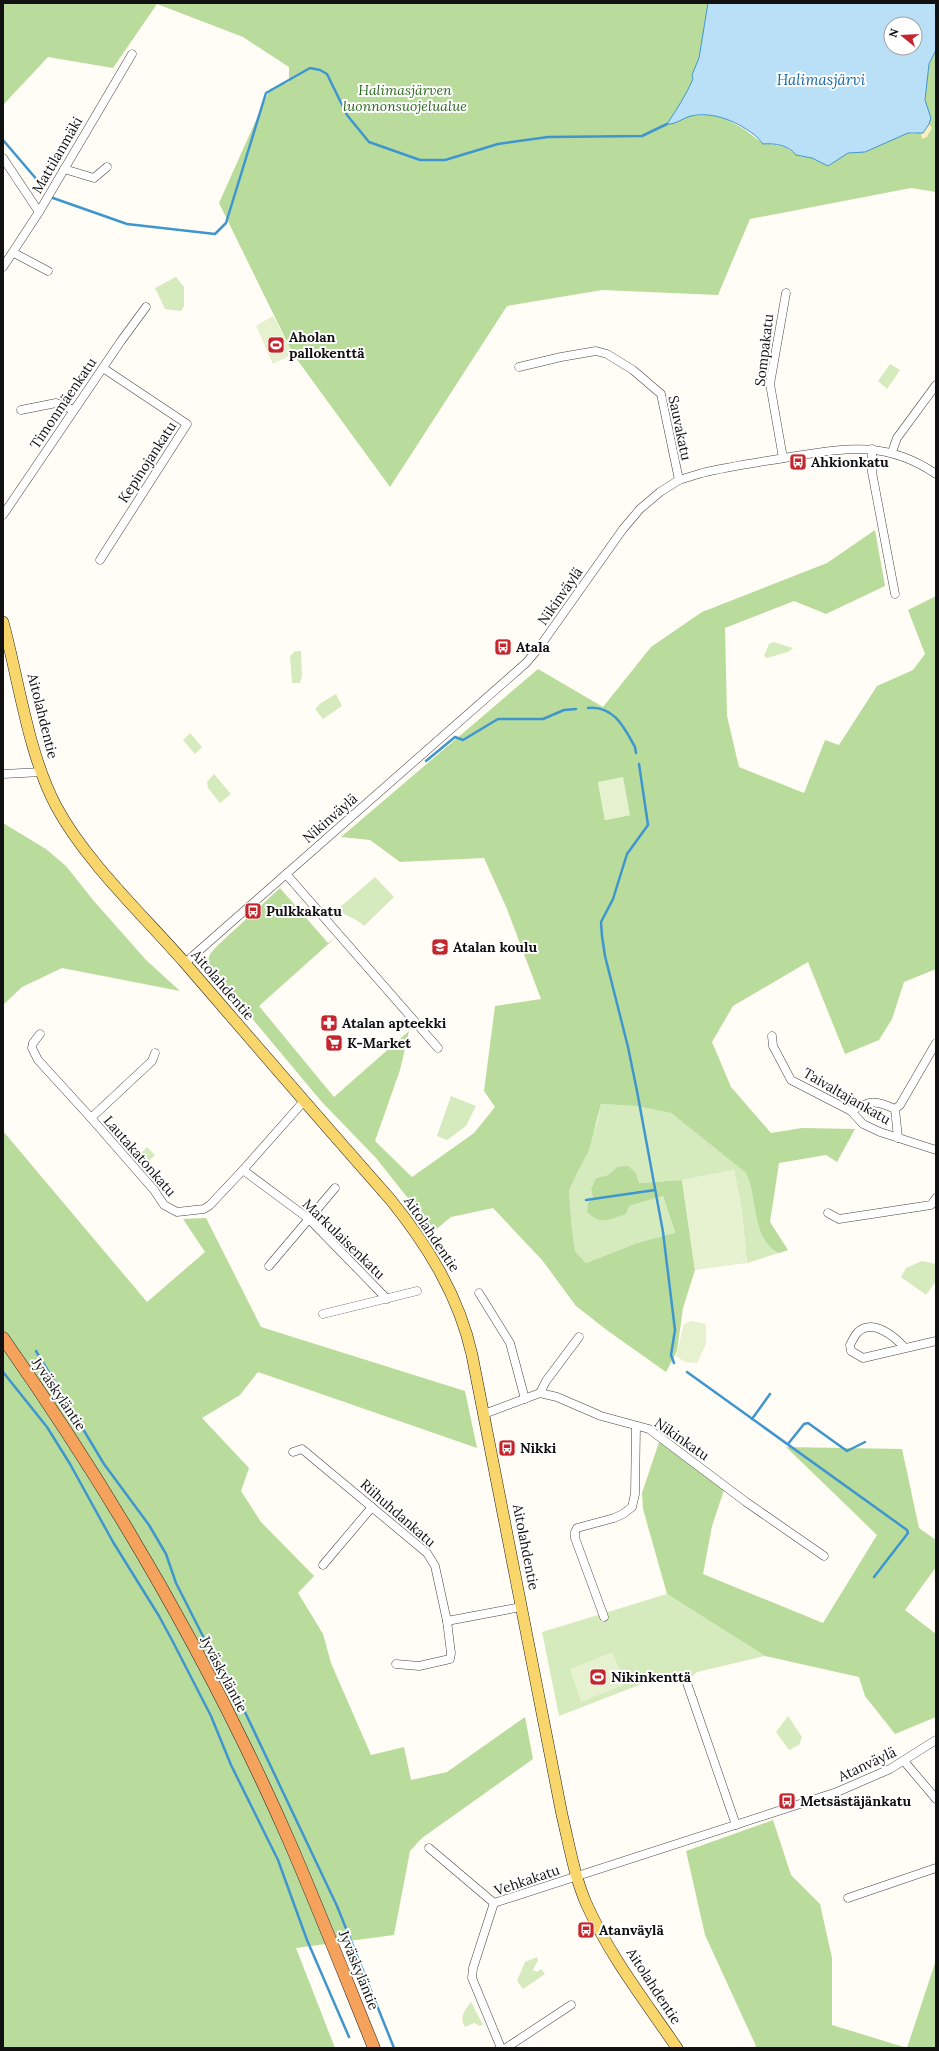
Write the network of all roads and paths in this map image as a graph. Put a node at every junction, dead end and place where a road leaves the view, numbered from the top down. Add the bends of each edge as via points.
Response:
1 (132, 54) dead end
2 (3, 158) edge
3 (107, 167) dead end
4 (64, 169) junction
5 (40, 212) junction
6 (14, 253) junction
7 (3, 267) edge
8 (48, 271) dead end
9 (786, 293) dead end
10 (146, 307) dead end
11 (518, 367) dead end
12 (103, 368) junction
13 (936, 385) edge
14 (22, 410) dead end
15 (74, 410) junction
16 (872, 449) junction
17 (892, 452) junction
18 (783, 458) junction
19 (936, 474) edge
20 (679, 480) junction
21 (3, 515) edge
22 (100, 560) dead end
23 (894, 594) dead end
24 (3, 622) edge
25 (42, 772) junction
26 (3, 774) edge
27 (286, 874) junction
28 (185, 963) junction
29 (40, 1034) dead end
30 (772, 1036) dead end
31 (936, 1043) edge
32 (438, 1048) dead end
33 (155, 1053) dead end
34 (304, 1101) junction
35 (895, 1109) junction
36 (851, 1111) junction
37 (91, 1118) junction
38 (898, 1138) junction
39 (936, 1150) edge
40 (244, 1170) junction
41 (335, 1188) dead end
42 (936, 1198) edge
43 (828, 1213) dead end
44 (309, 1219) junction
45 (269, 1266) dead end
46 (417, 1292) dead end
47 (479, 1293) dead end
48 (387, 1299) junction
49 (323, 1314) dead end
50 (579, 1337) dead end
51 (3, 1338) edge
52 (936, 1341) edge
53 (905, 1348) junction
54 (540, 1393) junction
55 (525, 1399) junction
56 (484, 1414) junction
57 (636, 1426) junction
58 (293, 1452) dead end
59 (372, 1507) junction
60 (824, 1556) dead end
61 (323, 1565) dead end
62 (522, 1606) junction
63 (604, 1617) dead end
64 (447, 1621) junction
65 (396, 1664) dead end
66 (687, 1683) dead end
67 (936, 1740) edge
68 (904, 1761) junction
69 (936, 1799) edge
70 (736, 1825) junction
71 (429, 1848) dead end
72 (936, 1868) edge
73 (577, 1877) junction
74 (848, 1898) dead end
75 (494, 1903) junction
76 (571, 2005) dead end
77 (374, 2048) edge
78 (501, 2048) edge
79 (506, 2048) edge
80 (677, 2048) edge

1 - 4 street, Mattilanmäki
2 - 5 street
3 - 4 street via 94,178
4 - 5 street, Mattilanmäki
5 - 6 street, Mattilanmäki
6 - 7 street, Mattilanmäki
6 - 8 street
9 - 18 street, Sompakatu via 770,384
10 - 12 street, Timonmäenkatu
11 - 20 street, Sauvakatu via 596,351 607,354 633,370 661,394
12 - 15 street, Timonmäenkatu
12 - 22 street, Kepinojankatu via 187,424
13 - 17 street via 897,438
14 - 15 street via 56,403
15 - 21 street, Timonmäenkatu
16 - 17 street, Nikinväylä
16 - 18 street, Nikinväylä via 842,449
16 - 23 street via 872,472
17 - 19 street, Nikinväylä via 911,459
18 - 20 street, Nikinväylä via 715,470
20 - 27 street, Nikinväylä via 653,497 634,515 526,663
24 - 25 main road, Aitolahdentie
25 - 26 street
25 - 28 main road, Aitolahdentie via 56,806 86,850
27 - 28 street, Nikinväylä
27 - 32 street
28 - 34 main road, Aitolahdentie
29 - 37 street, Lautakatonkatu via 33,1043 33,1054
30 - 36 street, Taivaltajankatu via 773,1046 792,1080
31 - 35 street via 900,1105
33 - 37 street via 152,1061
34 - 40 street, Lautakatonkatu
34 - 56 main road, Aitolahdentie via 390,1199 436,1262 465,1328
35 - 36 street via 880,1102 868,1102
35 - 38 street
36 - 38 street, Taivaltajankatu via 863,1124
37 - 40 street, Lautakatonkatu via 170,1210 177,1212 204,1209
38 - 39 street, Taivaltajankatu
40 - 44 street, Markulaisenkatu
41 - 44 street
42 - 43 street via 932,1205 857,1217 839,1219
44 - 45 street
44 - 48 street, Markulaisenkatu
46 - 48 street
47 - 55 street via 510,1343
48 - 49 street
50 - 54 street
51 - 77 highway, Jyväskyläntie via 59,1418 123,1521 220,1698 289,1842
52 - 53 street
53 - 53 street via 862,1358 851,1351 850,1345 858,1332 868,1327 878,1328
54 - 55 street
54 - 57 street, Nikinkatu
55 - 56 street
56 - 62 main road, Aitolahdentie
57 - 60 street, Nikinkatu via 649,1429 746,1502
57 - 63 street via 636,1494 632,1507 619,1516 581,1527 575,1532 574,1538
58 - 59 street, Riihuhdankatu via 302,1449
59 - 61 street
59 - 64 street, Riihuhdankatu via 427,1553 435,1566
62 - 64 street
62 - 73 main road, Aitolahdentie via 562,1815
64 - 65 street, Riihuhdankatu via 450,1659 418,1666
66 - 70 street
67 - 68 street, Atanväylä
68 - 69 street
68 - 70 street, Atanväylä via 837,1792
70 - 73 street, Atanväylä
71 - 75 street
72 - 74 street
73 - 75 street, Vehkakatu
73 - 80 main road, Aitolahdentie via 586,1902 608,1943
75 - 78 street, Vehkakatu via 472,1978
76 - 79 street

